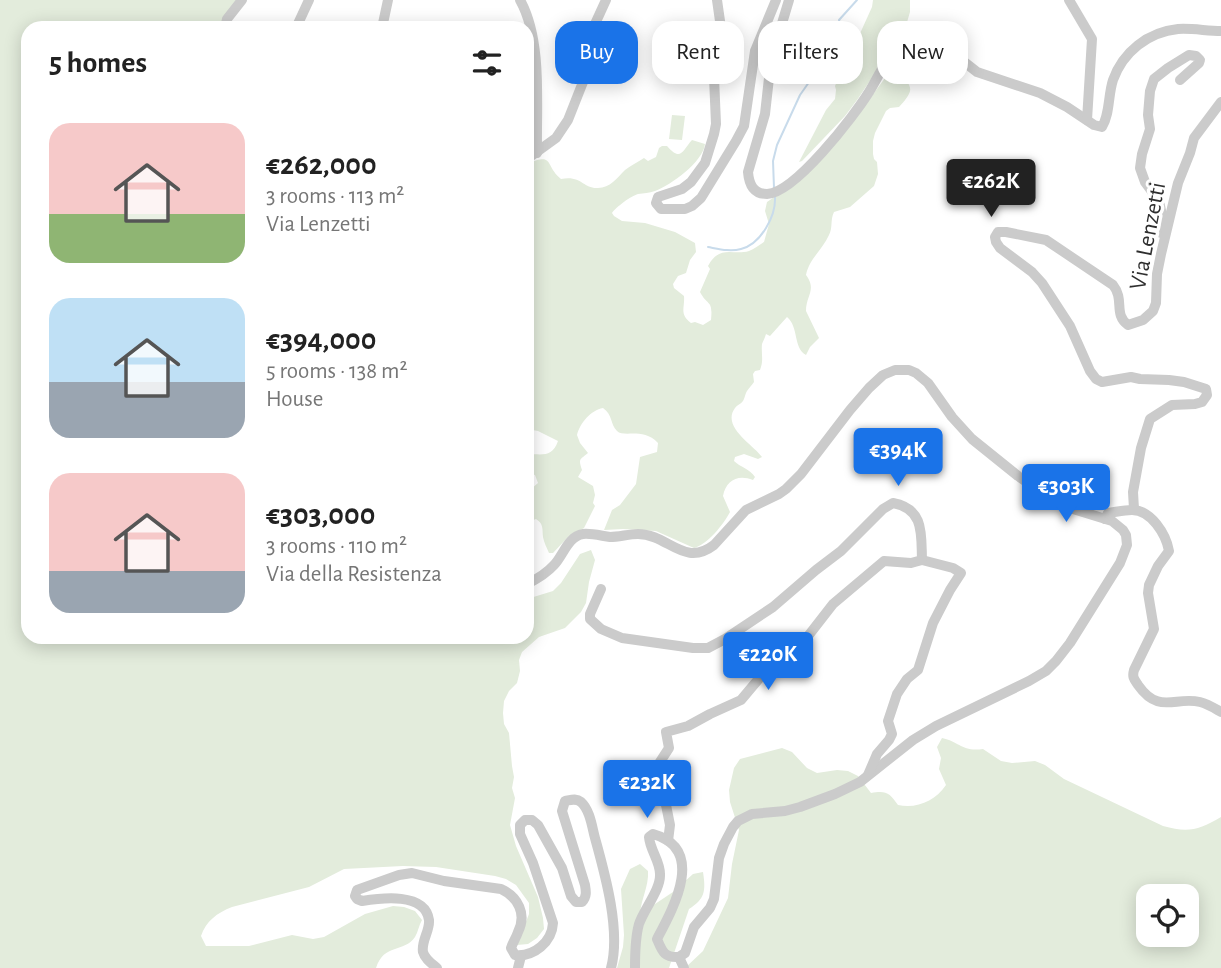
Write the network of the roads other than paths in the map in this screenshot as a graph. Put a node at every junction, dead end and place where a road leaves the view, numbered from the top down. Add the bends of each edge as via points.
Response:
1 (242, 0) edge
2 (309, 0) edge
3 (388, 0) edge
4 (520, 0) edge
5 (606, 0) edge
6 (717, 0) edge
7 (776, 0) edge
8 (789, 0) edge
9 (1069, 0) edge
10 (227, 21) edge
11 (299, 21) edge
12 (384, 21) edge
13 (529, 21) edge
14 (1221, 31) edge
15 (534, 40) edge
16 (1180, 80) dead end
17 (1221, 102) edge
18 (534, 106) edge
19 (1087, 120) junction
20 (534, 154) edge
21 (1157, 274) junction
22 (1134, 509) junction
23 (1105, 519) junction
24 (922, 560) junction
25 (534, 580) edge
26 (601, 589) dead end
27 (1221, 712) edge
28 (868, 776) junction
29 (668, 841) junction
30 (522, 956) junction
31 (679, 957) junction
32 (437, 968) edge
33 (518, 968) edge
34 (611, 968) edge
35 (635, 968) edge
36 (684, 968) edge

1 - 10 street
2 - 11 street
3 - 12 street
4 - 13 street
5 - 20 street via 589,37 585,77 568,120 556,138
6 - 7 street via 722,35 714,77 714,134 705,163 691,182 658,197 656,203 662,209 685,209 701,198 736,141 744,126 755,51
8 - 19 street via 771,60 765,114 748,172 758,193 780,191 814,160 858,110 897,45 913,28 926,32 977,72 1040,93
9 - 19 street via 1092,39
14 - 19 street via 1178,29 1138,44 1113,81 1102,127
15 - 18 street
16 - 21 street via 1200,60 1189,55 1154,79 1150,129 1140,168 1162,215
17 - 21 street, Via Lenzetti via 1194,138 1178,183
21 - 22 street, Via Lenzetti via 1153,311 1128,325 1119,314 1118,291 1098,274 1046,240 1006,232 995,237 1000,248 1042,283 1096,379 1169,380 1206,390 1202,402 1172,405 1150,419 1141,447
22 - 23 street via 1108,513
22 - 27 street via 1148,514 1169,551 1149,585 1154,629 1133,675 1156,701 1200,702
23 - 25 street via 1048,498 972,439 928,383 909,370 895,370 869,388 786,489 746,510 707,550 687,553 646,535 584,534 570,542 554,565
23 - 28 street via 1122,530 1127,545 1056,662 1029,681 936,726
24 - 26 street via 920,523 903,505 893,503 773,607 708,648 622,638 601,629 590,619
24 - 28 street via 961,573 933,623 918,670 897,694 888,721 892,734
24 - 29 street via 884,561 833,604 798,649 762,675 741,700 666,732 669,748 657,770 670,825
28 - 31 street via 800,807 752,814 738,821 719,858 714,899
29 - 31 street via 679,850 681,889 657,939 665,955
29 - 35 street via 653,834 649,837 661,877 636,935
30 - 32 street via 511,948 523,917 520,906 500,889 412,873 356,890 355,896 362,901 394,898 413,901 422,908 429,920 422,948 425,958
30 - 33 street
30 - 34 street via 549,940 553,923 520,825 533,820 538,825 562,868 571,897 582,902 585,885 562,811 565,801 576,799 590,818 604,874 614,947
31 - 36 street

